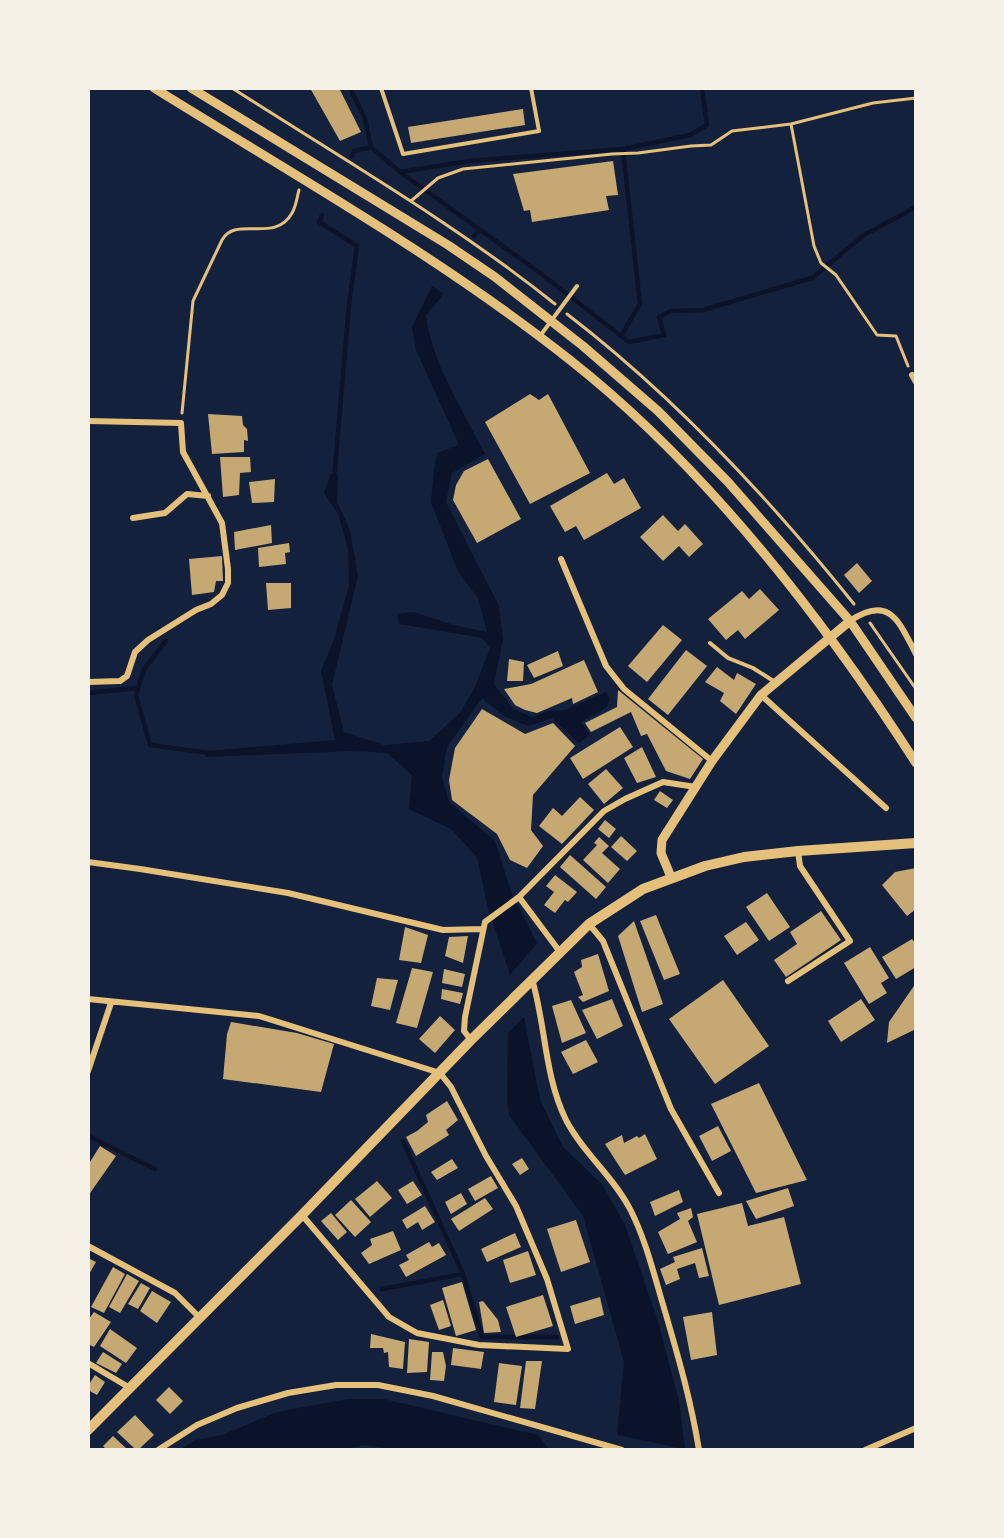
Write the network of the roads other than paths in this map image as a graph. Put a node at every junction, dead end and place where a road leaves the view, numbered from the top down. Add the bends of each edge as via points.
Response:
1 (154, 88) edge
2 (191, 88) edge
3 (381, 88) edge
4 (531, 88) edge
5 (577, 286) dead end
6 (550, 321) junction
7 (540, 337) junction
8 (88, 421) edge
9 (208, 496) junction
10 (133, 518) dead end
11 (561, 559) dead end
12 (850, 621) junction
13 (830, 636) junction
14 (710, 643) dead end
15 (915, 654) edge
16 (88, 682) edge
17 (776, 682) junction
18 (761, 695) junction
19 (915, 718) edge
20 (712, 761) junction
21 (915, 763) edge
22 (696, 787) junction
23 (886, 808) dead end
24 (915, 843) edge
25 (798, 851) junction
26 (88, 862) edge
27 (671, 878) junction
28 (519, 897) junction
29 (589, 924) junction
30 (482, 929) junction
31 (560, 952) junction
32 (532, 979) junction
33 (788, 981) dead end
34 (88, 999) edge
35 (111, 1003) junction
36 (471, 1040) junction
37 (88, 1071) edge
38 (440, 1073) junction
39 (719, 1192) dead end
40 (302, 1215) junction
41 (88, 1246) edge
42 (201, 1318) junction
43 (88, 1363) edge
44 (130, 1388) junction
45 (915, 1428) edge
46 (88, 1430) edge
47 (158, 1449) edge
48 (622, 1449) edge
49 (699, 1449) edge
50 (865, 1449) edge

1 - 7 street via 438,264
2 - 6 street via 448,245
3 - 4 lane via 403,154 539,131
5 - 6 lane
6 - 7 lane
6 - 12 street via 666,419 728,482
7 - 13 street via 645,425 714,495
8 - 9 street via 181,423 183,452
9 - 10 street via 187,494 165,513
9 - 16 street via 222,523 228,569 228,583 222,594 148,640 135,652 127,676 120,681
11 - 20 street via 606,666 624,689
12 - 13 street
12 - 15 street via 877,609 890,612
12 - 19 street
13 - 17 street
13 - 21 street
14 - 17 lane via 728,658
17 - 18 street
18 - 20 street
18 - 23 street
20 - 22 street
22 - 27 street via 662,840 661,853
22 - 28 street via 663,782 604,812
24 - 25 main road
25 - 27 main road via 744,857
25 - 33 street via 800,866 850,941
26 - 30 street via 288,893 443,930
27 - 29 main road via 643,889
28 - 30 street via 485,922
28 - 31 street
29 - 31 main road
29 - 39 street via 603,941 671,1108
30 - 36 street via 465,1017 464,1031
31 - 32 main road
32 - 36 main road
32 - 49 street via 549,1073 566,1120 617,1187 645,1247 692,1406
34 - 35 street
35 - 37 street
35 - 38 street via 259,1017
36 - 38 main road
38 - 40 main road
38 - 40 street via 516,1206 547,1279 568,1349 479,1345 417,1333 389,1317
40 - 42 main road
41 - 42 street via 175,1293
42 - 44 main road
43 - 44 street
44 - 46 main road
45 - 50 street
47 - 48 street via 197,1425 288,1393 378,1385 433,1396

